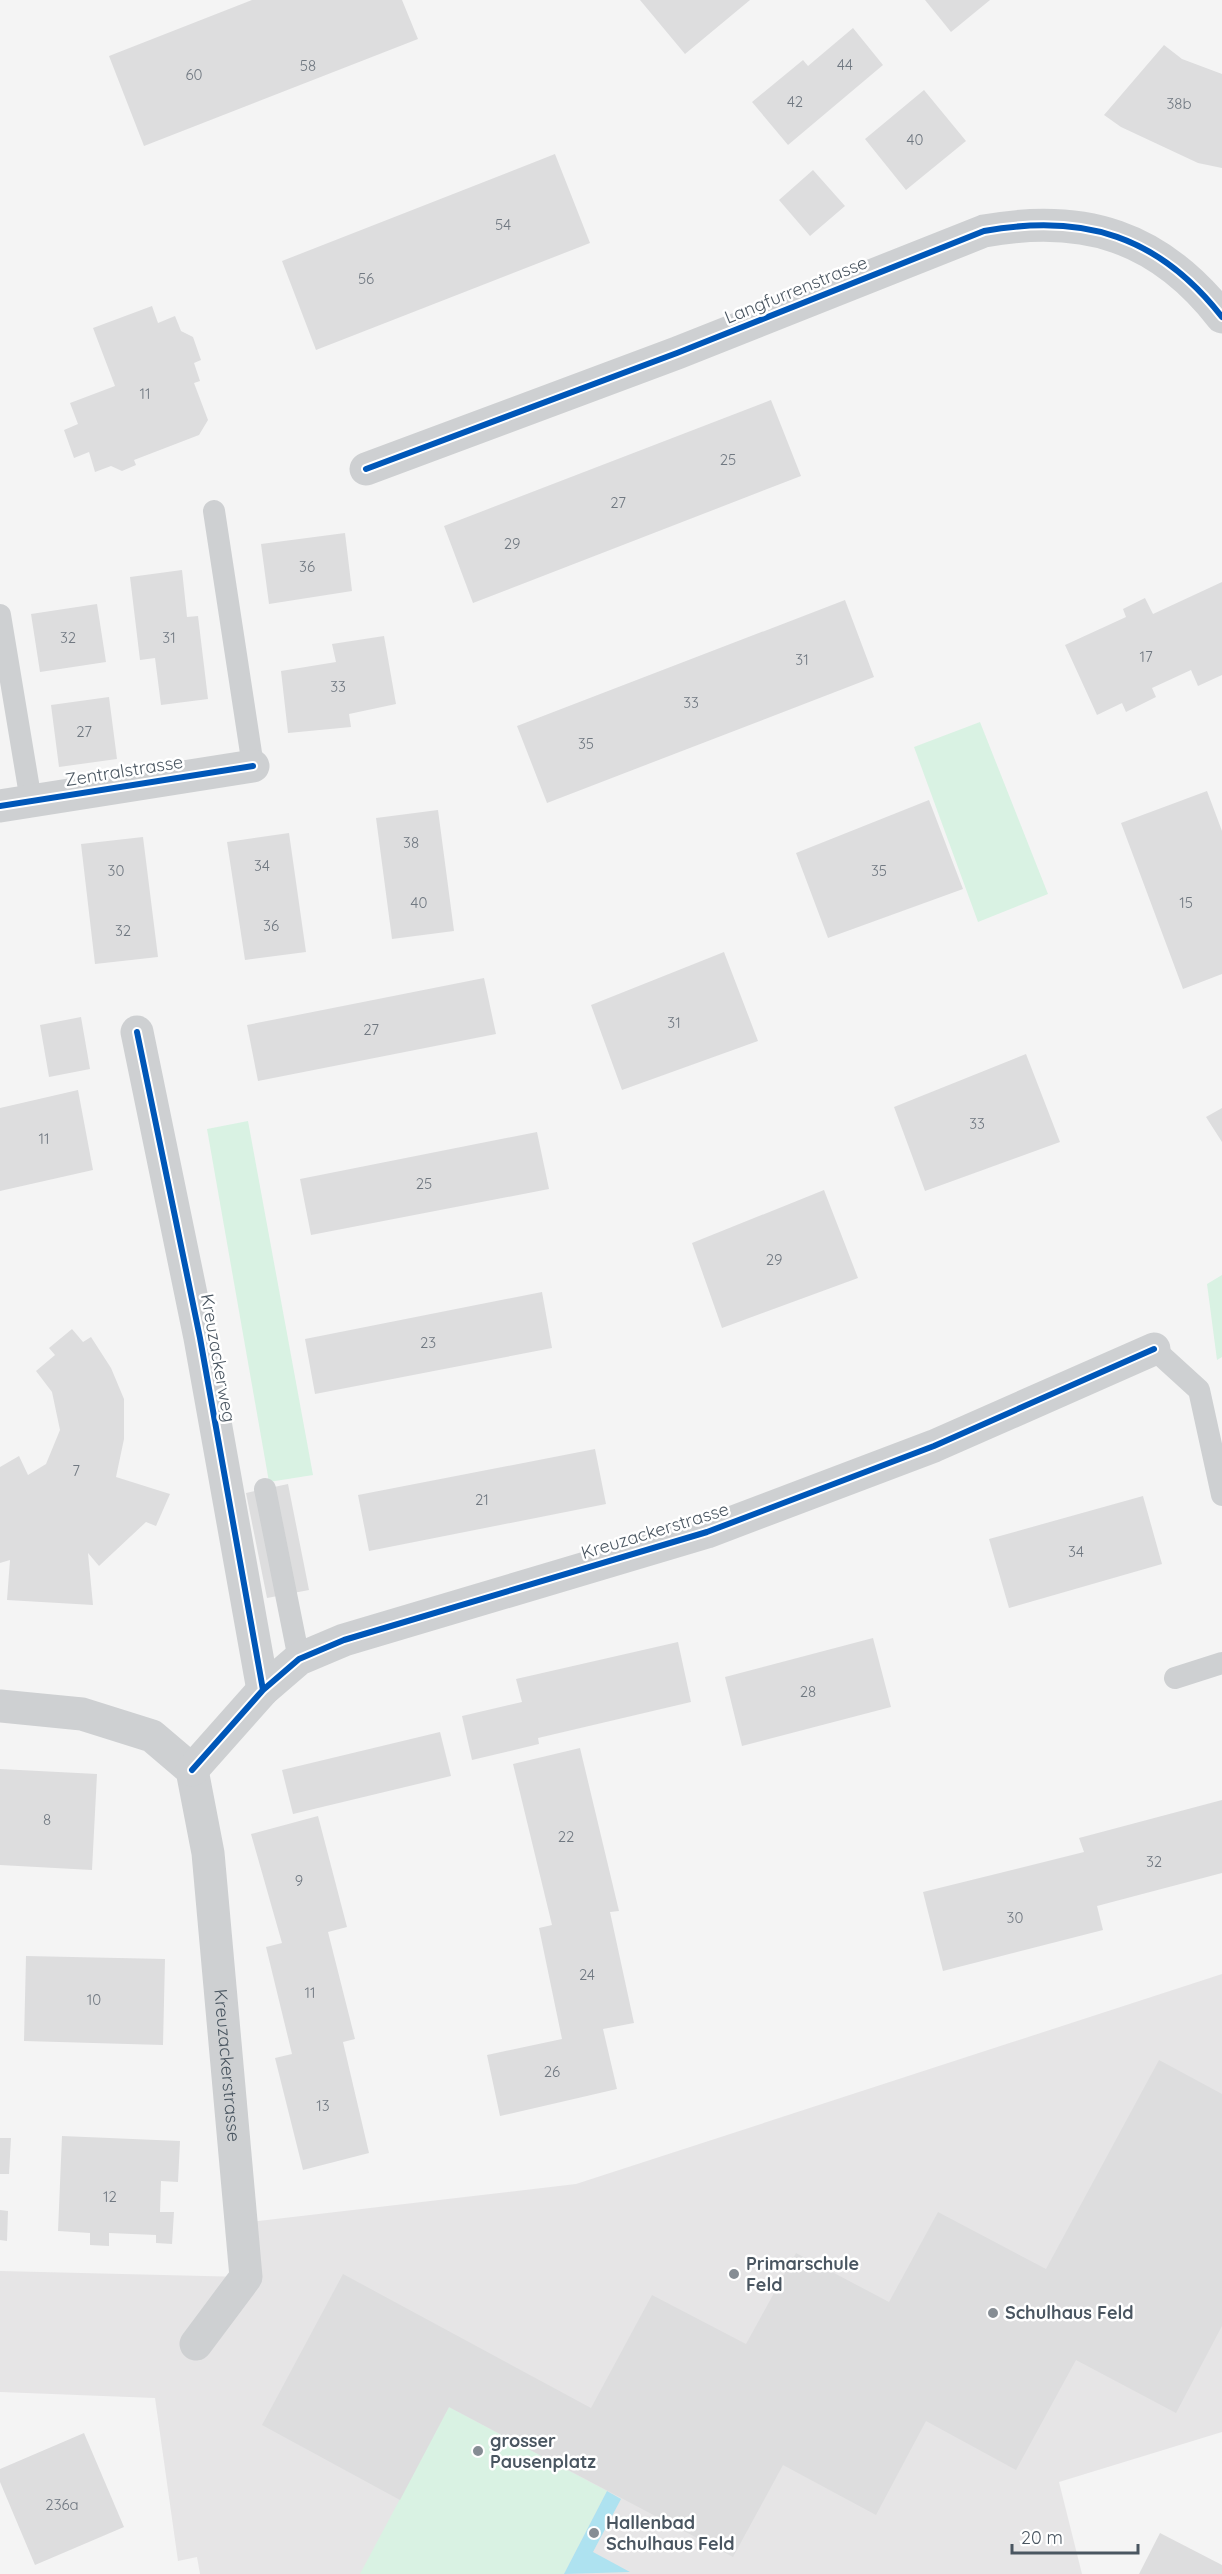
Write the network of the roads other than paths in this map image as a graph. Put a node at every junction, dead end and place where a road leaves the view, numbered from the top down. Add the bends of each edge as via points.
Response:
1 (1222, 317) edge
2 (366, 469) dead end
3 (214, 511) dead end
4 (0, 615) edge
5 (253, 766) joint
6 (15, 804) edge
7 (137, 1032) dead end
8 (1154, 1349) joint
9 (265, 1489) dead end
10 (1222, 1495) edge
11 (299, 1659) junction
12 (1222, 1663) edge
13 (1175, 1678) dead end
14 (263, 1690) junction
15 (0, 1706) edge
16 (192, 1770) junction
17 (196, 2343) dead end

1 - 2 street, Langfurrenstrasse via 1177,270 1147,249 1117,236 1052,224 984,231 695,346
3 - 5 lane
4 - 6 lane
5 - 6 street, Zentralstrasse
7 - 14 street, Kreuzackerweg via 198,1327
8 - 10 lane via 1199,1390
8 - 11 street, Kreuzackerstrasse via 934,1446 707,1532 344,1640
9 - 11 lane
11 - 14 street, Kreuzackerstrasse
12 - 13 lane
14 - 16 street, Kreuzackerstrasse
15 - 16 street via 82,1714 152,1736
16 - 17 street, Kreuzackerstrasse via 208,1853 246,2277

